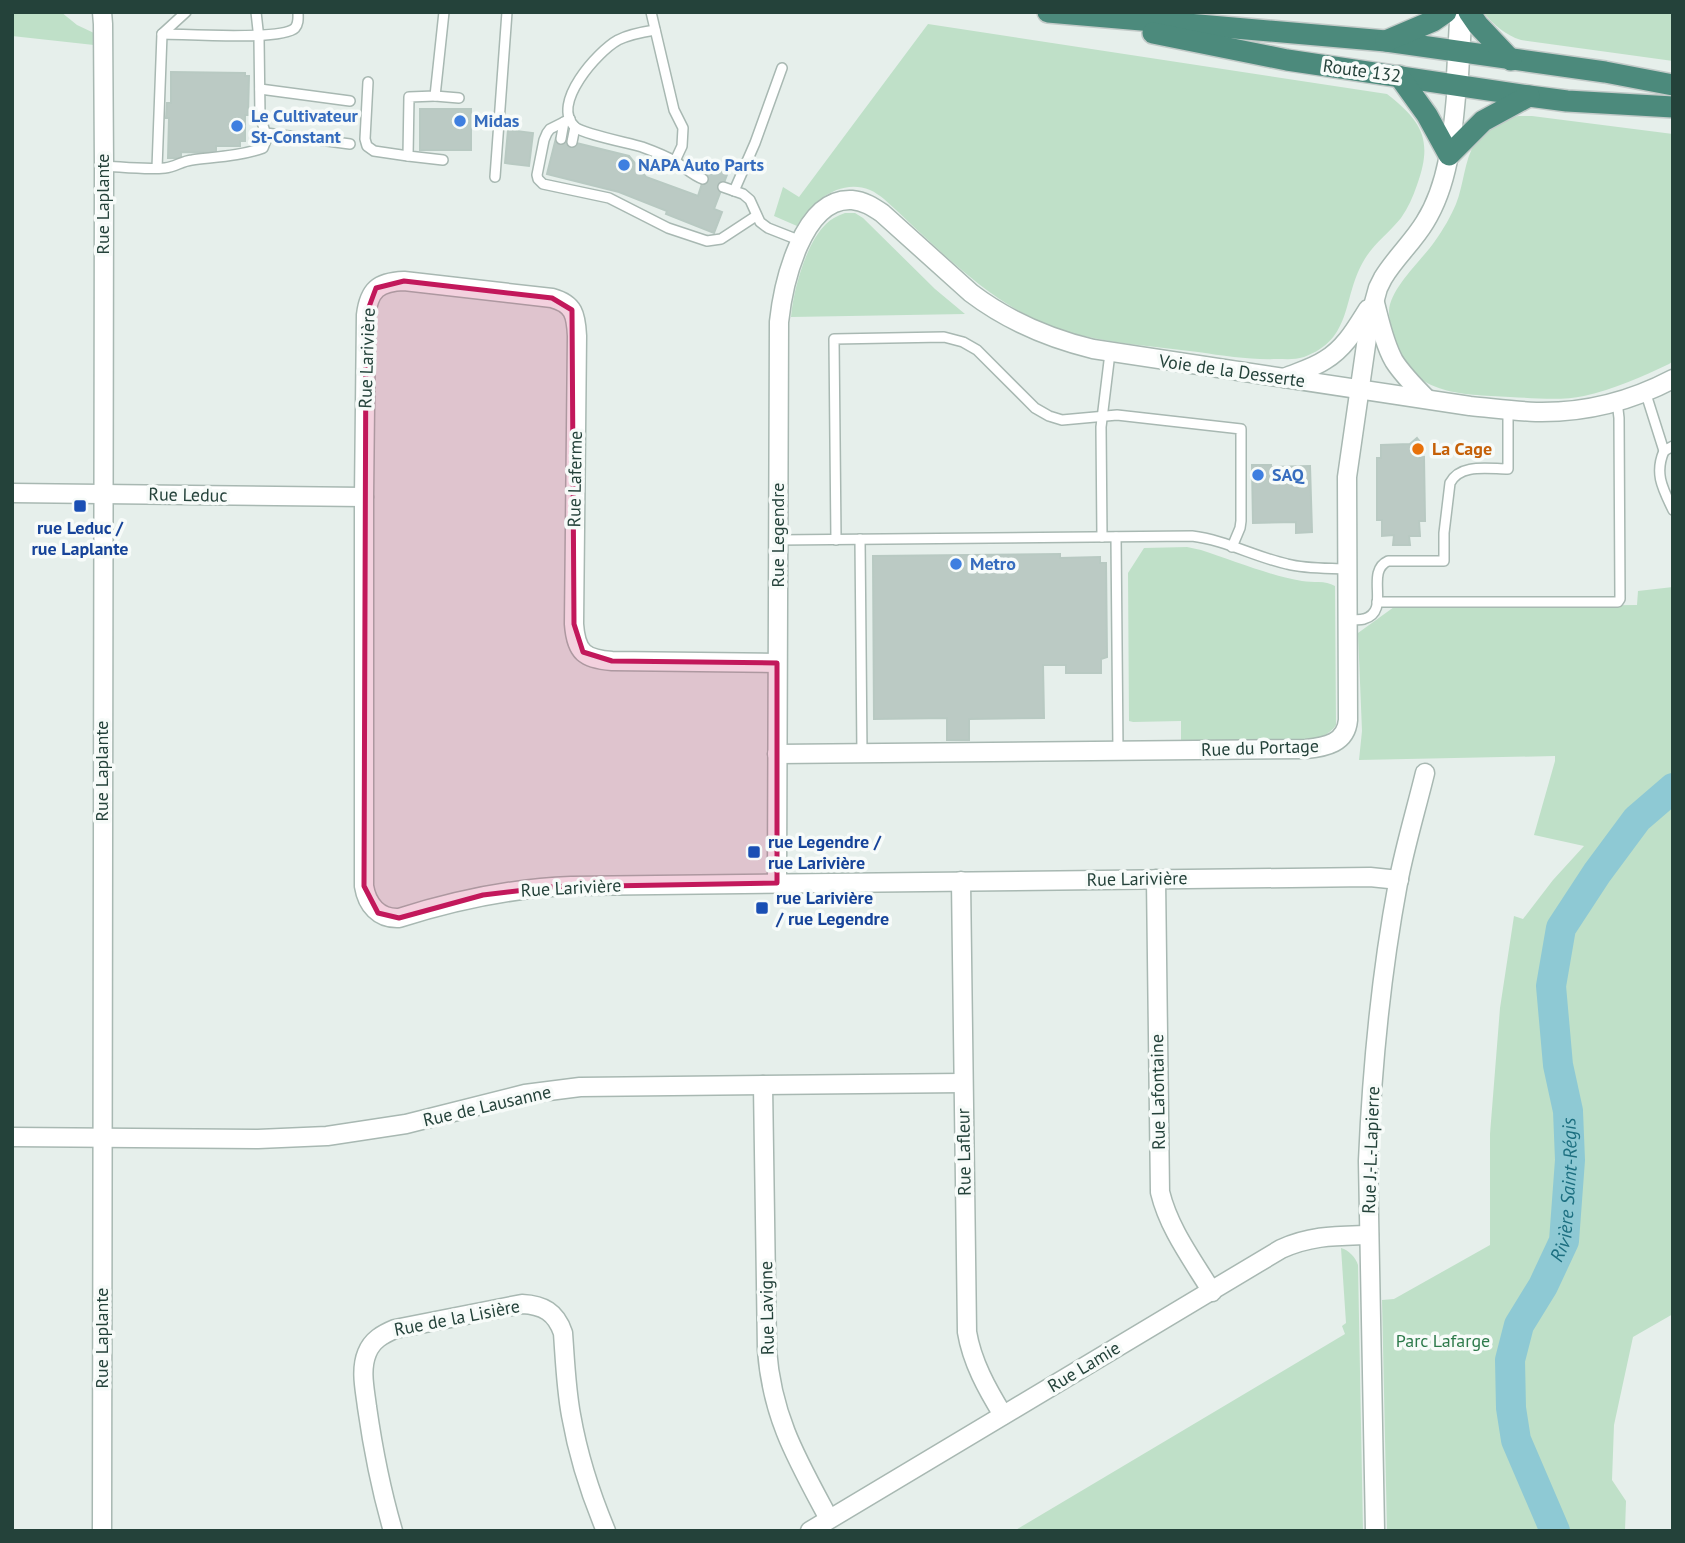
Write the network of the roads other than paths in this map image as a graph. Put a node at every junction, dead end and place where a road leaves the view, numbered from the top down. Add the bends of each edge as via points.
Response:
1 (102, 12) edge
2 (186, 12) edge
3 (256, 12) edge
4 (298, 12) edge
5 (444, 12) edge
6 (507, 12) edge
7 (651, 12) edge
8 (1446, 12) edge
9 (1461, 12) edge
10 (1469, 12) edge
11 (1051, 13) edge
12 (1093, 17) edge
13 (655, 30) junction
14 (162, 34) junction
15 (259, 36) junction
16 (1386, 41) junction
17 (1459, 52) junction
18 (1511, 60) junction
19 (782, 68) dead end
20 (1399, 76) junction
21 (368, 82) dead end
22 (1457, 85) junction
23 (1673, 85) edge
24 (260, 89) junction
25 (1529, 96) junction
26 (437, 97) junction
27 (459, 98) dead end
28 (350, 101) dead end
29 (1673, 107) edge
30 (428, 109) dead end
31 (443, 109) dead end
32 (570, 123) junction
33 (266, 133) junction
34 (591, 133) junction
35 (561, 139) dead end
36 (572, 142) dead end
37 (350, 144) dead end
38 (588, 146) dead end
39 (1448, 155) junction
40 (408, 156) junction
41 (443, 160) dead end
42 (675, 161) junction
43 (104, 166) junction
44 (157, 168) junction
45 (495, 177) dead end
46 (703, 179) dead end
47 (723, 187) dead end
48 (734, 191) junction
49 (833, 204) joint
50 (756, 216) junction
51 (802, 241) junction
52 (376, 288) joint
53 (1374, 301) junction
54 (1110, 353) junction
55 (1283, 378) junction
56 (1673, 379) edge
57 (1359, 389) junction
58 (1645, 391) junction
59 (1427, 400) junction
60 (1617, 401) junction
61 (1508, 410) junction
62 (1102, 416) junction
63 (1668, 448) edge
64 (12, 493) edge
65 (103, 494) junction
66 (364, 497) junction
67 (1673, 510) edge
68 (1102, 537) junction
69 (1116, 537) junction
70 (860, 539) junction
71 (778, 540) junction
72 (836, 540) junction
73 (1232, 547) junction
74 (1347, 569) junction
75 (1377, 602) junction
76 (1347, 620) junction
77 (777, 663) junction
78 (1118, 751) junction
79 (777, 754) junction
80 (862, 754) junction
81 (1425, 773) dead end
82 (1156, 879) junction
83 (1399, 880) junction
84 (961, 881) junction
85 (777, 883) junction
86 (963, 1083) junction
87 (763, 1085) junction
88 (12, 1137) edge
89 (101, 1137) junction
90 (1369, 1235) junction
91 (1212, 1292) junction
92 (1003, 1415) junction
93 (829, 1519) junction
94 (102, 1531) edge
95 (393, 1531) edge
96 (606, 1531) edge
97 (810, 1531) edge
98 (1374, 1531) edge

1 - 43 street, Rue Laplante
2 - 14 lane
3 - 15 lane
4 - 15 lane via 293,30
5 - 26 lane
6 - 45 lane
7 - 13 lane
8 - 16 highway
9 - 17 street
10 - 18 highway
11 - 12 highway, Route 132
12 - 16 highway, Route 132
12 - 20 highway, Route 132 via 1287,60
13 - 32 lane via 619,40 595,60 570,98
13 - 42 lane via 674,110 683,128
14 - 15 lane
14 - 44 lane
15 - 24 lane
16 - 17 highway, Route 132
17 - 18 highway, Route 132
17 - 22 street
18 - 23 highway, Route 132
19 - 48 lane
20 - 22 highway, Route 132
20 - 39 highway
21 - 40 lane via 367,146
22 - 25 highway, Route 132
22 - 39 street, Rue du Portage
24 - 28 lane
24 - 33 lane via 260,116
25 - 29 highway, Route 132
25 - 39 highway via 1488,117
26 - 27 lane
26 - 30 lane
26 - 31 lane
26 - 40 lane via 409,97
32 - 34 lane
32 - 35 lane
32 - 36 lane
32 - 50 lane via 550,129 544,140 537,174 543,184 609,198 707,242 721,239
33 - 37 lane
33 - 44 lane via 266,144 256,151
34 - 38 lane
34 - 42 lane
39 - 53 street, Rue du Portage via 1430,214 1388,270
40 - 41 lane
42 - 46 lane
43 - 44 lane
43 - 65 street, Rue Laplante
47 - 48 lane
48 - 50 lane via 750,200
49 - 51 street, Rue Legendre via 817,216
49 - 54 street, Voie de la Desserte via 857,200 873,207 971,293 1033,331
50 - 51 lane via 768,228
51 - 71 street, Rue Legendre via 786,279 779,322
52 - 66 street, Rue Larivière via 366,315
52 - 77 street, Rue Laferme via 404,281 552,298 572,310 577,336 574,635 583,652 612,661
53 - 55 street, Rue du Portage via 1338,351
53 - 57 street, Rue du Portage
53 - 59 street via 1395,361
54 - 55 street, Voie de la Desserte
54 - 62 lane
55 - 57 street, Voie de la Desserte
56 - 58 street, Voie de la Desserte
57 - 59 street, Voie de la Desserte
57 - 74 street, Rue du Portage via 1347,477
58 - 60 street, Voie de la Desserte
58 - 63 lane
59 - 61 street, Voie de la Desserte
60 - 61 street, Voie de la Desserte via 1566,411
60 - 75 lane via 1618,602
61 - 75 lane via 1508,468 1468,469 1454,475 1444,561 1383,563 1377,575
62 - 68 lane
62 - 72 lane via 1073,420 1049,416 1026,401 976,350 951,338 834,339
62 - 73 lane via 1241,429 1241,521
63 - 67 lane via 1660,461 1660,483
64 - 65 street, Rue Leduc
65 - 66 street, Rue Leduc
65 - 89 street, Rue Laplante
66 - 85 street, Rue Larivière via 364,886 378,913 399,918 483,895 538,888
68 - 69 lane
68 - 70 lane
69 - 73 lane via 1192,536
69 - 78 lane
70 - 72 lane
70 - 80 lane
71 - 72 lane
71 - 77 street, Rue Legendre
73 - 74 lane via 1301,567
74 - 76 street, Rue du Portage
75 - 76 lane via 1370,616
76 - 78 street, Rue du Portage via 1347,729 1334,743 1306,749
77 - 79 street, Rue Legendre
78 - 80 street, Rue du Portage
79 - 80 street, Rue du Portage
79 - 85 street, Rue Legendre
81 - 83 street, Rue J.-L.-Lapierre
82 - 83 street, Rue Larivière
82 - 84 street, Rue Larivière
82 - 91 street, Rue Lafontaine via 1160,1192 1178,1238
83 - 90 street, Rue J.-L.-Lapierre via 1374,1059
84 - 85 street, Rue Larivière
84 - 86 street, Rue Lafleur
86 - 87 street, Rue de Lausanne
86 - 92 street, Rue Lafleur via 967,1332 973,1358
87 - 89 street, Rue de Lausanne via 550,1090 405,1124 327,1136
87 - 93 street, Rue Lavigne via 770,1380 786,1436
88 - 89 street, Rue de Lausanne
89 - 94 street, Rue Laplante
90 - 91 street, Rue Lamie via 1298,1242
90 - 98 street, Rue J.-L.-Lapierre
91 - 92 street, Rue Lamie
92 - 93 street, Rue Lamie
93 - 97 street, Rue Lamie
95 - 96 street, Rue de la Lisière via 372,1442 364,1374 372,1343 395,1329 522,1304 542,1308 559,1322 577,1442

